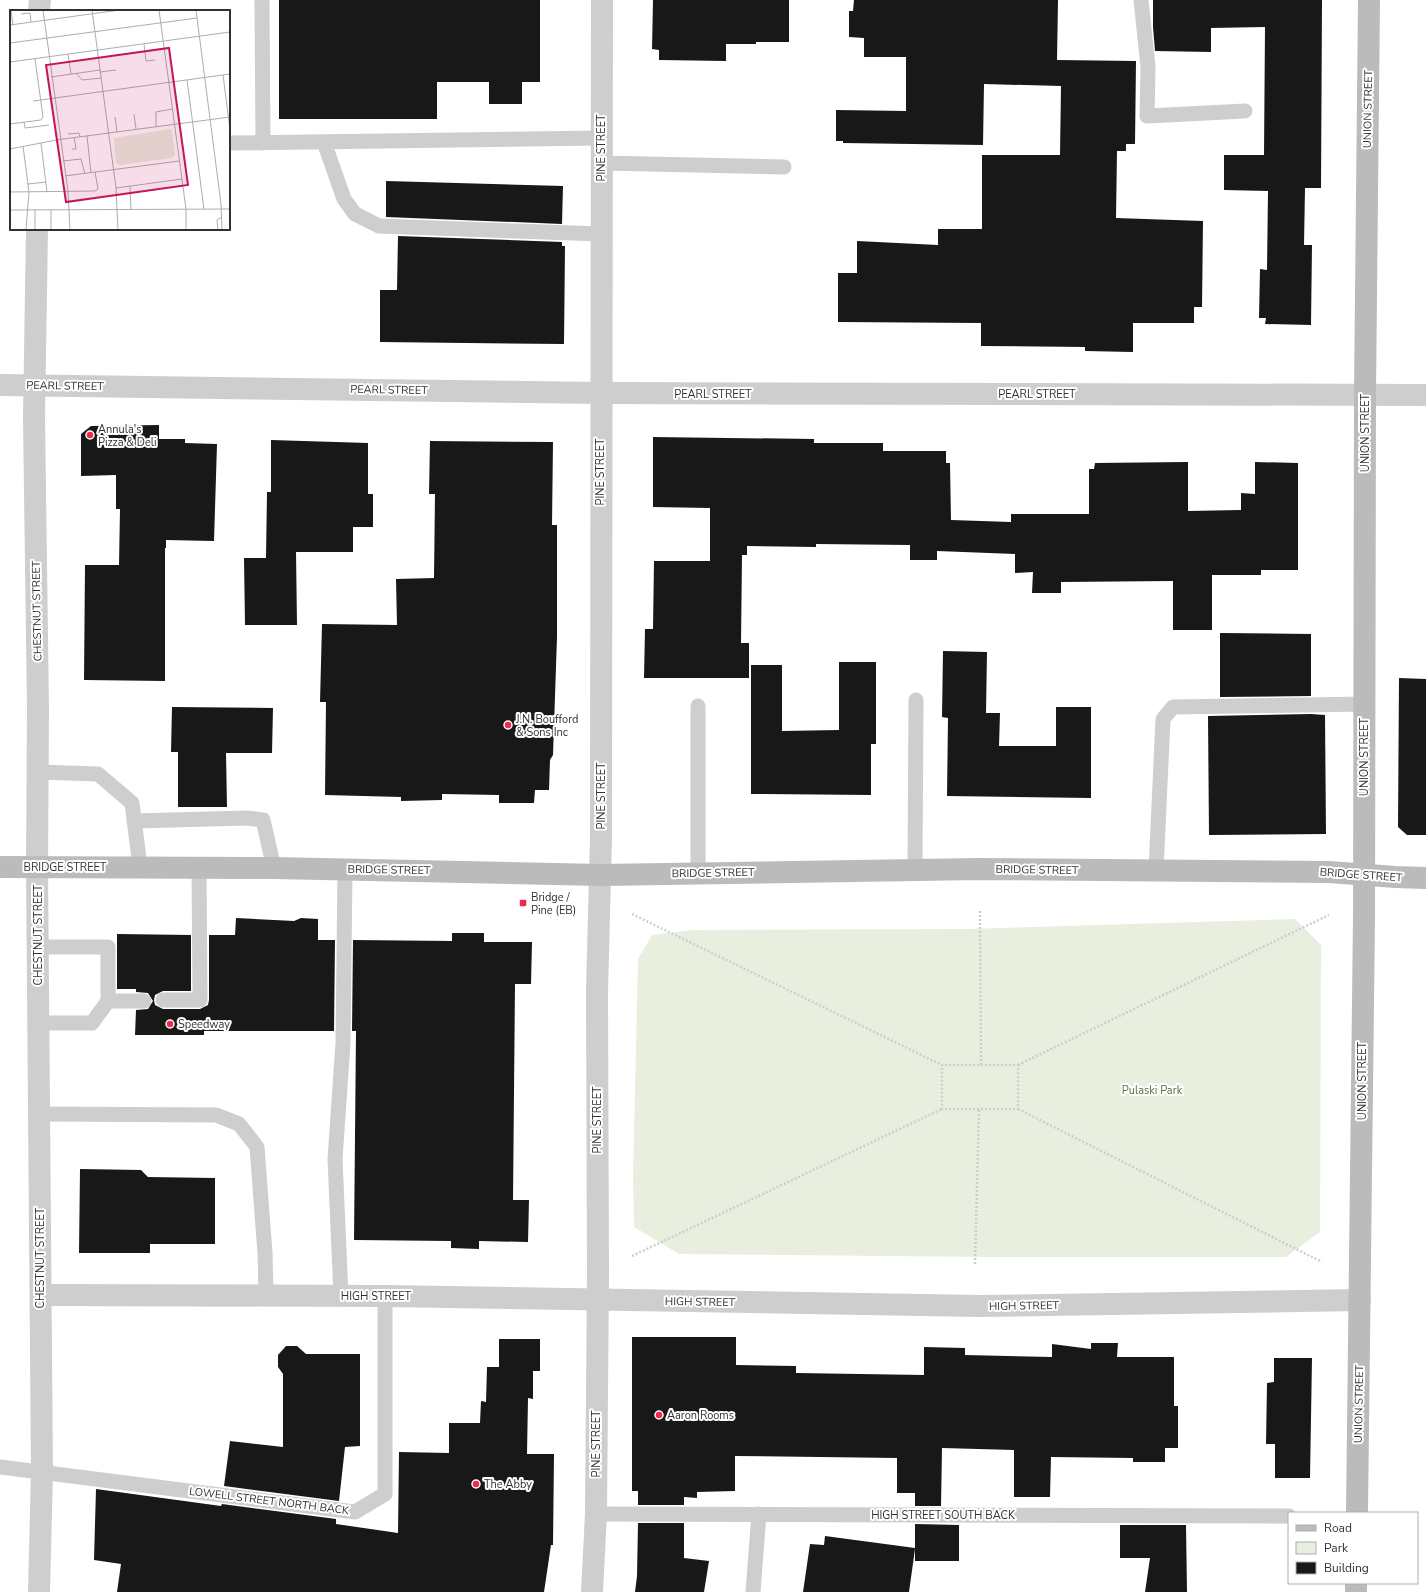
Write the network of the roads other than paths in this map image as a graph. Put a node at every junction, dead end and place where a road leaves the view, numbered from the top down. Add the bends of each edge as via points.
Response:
1 (262, 0) edge
2 (602, 0) edge
3 (1141, 0) edge
4 (1369, 0) edge
5 (1245, 112) dead end
6 (601, 138) junction
7 (324, 142) junction
8 (230, 143) edge
9 (263, 143) junction
10 (601, 163) junction
11 (784, 167) dead end
12 (37, 230) edge
13 (601, 234) junction
14 (0, 385) edge
15 (35, 385) junction
16 (601, 393) junction
17 (1365, 394) junction
18 (1426, 395) edge
19 (916, 700) dead end
20 (1364, 704) junction
21 (698, 706) dead end
22 (38, 772) junction
23 (134, 821) junction
24 (0, 867) edge
25 (37, 867) junction
26 (140, 867) junction
27 (199, 867) junction
28 (274, 868) junction
29 (345, 870) junction
30 (915, 870) junction
31 (1156, 871) junction
32 (698, 873) junction
33 (1364, 874) junction
34 (600, 875) junction
35 (1426, 878) edge
36 (38, 947) junction
37 (163, 1000) dead end
38 (108, 1001) junction
39 (144, 1001) dead end
40 (39, 1023) junction
41 (39, 1114) junction
42 (40, 1295) junction
43 (266, 1296) junction
44 (341, 1296) junction
45 (385, 1296) junction
46 (598, 1300) junction
47 (1360, 1300) junction
48 (0, 1467) edge
49 (42, 1472) junction
50 (1357, 1512) edge
51 (596, 1514) junction
52 (759, 1514) junction
53 (1288, 1516) edge
54 (39, 1592) edge
55 (592, 1592) edge
56 (753, 1592) edge

1 - 9 lane
2 - 6 street, PINE STREET
3 - 5 lane via 1148,67 1146,116
4 - 17 street, UNION STREET
6 - 7 lane
6 - 10 street, PINE STREET
7 - 9 lane
7 - 13 lane via 344,199 355,214 379,226
8 - 9 lane
10 - 11 lane
10 - 13 street, PINE STREET
12 - 15 street, CHESTNUT STREET
13 - 16 street, PINE STREET
14 - 15 street, PEARL STREET
15 - 16 street, PEARL STREET
15 - 22 street, CHESTNUT STREET
16 - 17 street, PEARL STREET
16 - 34 street, PINE STREET
17 - 18 street, PEARL STREET
17 - 20 street, UNION STREET
19 - 30 lane
20 - 31 lane via 1173,707 1163,719
20 - 33 street, UNION STREET
21 - 32 lane
22 - 23 lane via 98,774 132,803
22 - 25 street, CHESTNUT STREET
23 - 26 lane
23 - 28 lane via 248,818 263,820
24 - 25 street, BRIDGE STREET
25 - 26 street, BRIDGE STREET
25 - 36 street, CHESTNUT STREET
26 - 27 street, BRIDGE STREET
27 - 28 street, BRIDGE STREET
27 - 37 lane via 200,1000
28 - 29 street, BRIDGE STREET
29 - 34 street, BRIDGE STREET
29 - 44 lane via 343,1043 334,1158
30 - 31 street, BRIDGE STREET
30 - 32 street, BRIDGE STREET
31 - 33 street, BRIDGE STREET
32 - 34 street, BRIDGE STREET
33 - 35 street, BRIDGE STREET
33 - 47 street, UNION STREET
34 - 46 street, PINE STREET via 597,991
36 - 38 lane via 108,947
36 - 40 street, CHESTNUT STREET
38 - 39 lane
38 - 40 lane via 92,1023
40 - 41 street, CHESTNUT STREET
41 - 42 street, CHESTNUT STREET
41 - 43 lane via 216,1115 239,1124 257,1147
42 - 43 street, HIGH STREET
42 - 49 street, CHESTNUT STREET
43 - 44 street, HIGH STREET
44 - 45 street, HIGH STREET
45 - 46 street, HIGH STREET
45 - 49 lane, LOWELL STREET NORTH BACK via 385,1494 355,1512
46 - 47 street, HIGH STREET via 980,1306
46 - 51 street, PINE STREET
47 - 50 street, UNION STREET
48 - 49 lane, LOWELL STREET NORTH BACK
49 - 54 street, CHESTNUT STREET
51 - 52 lane, HIGH STREET SOUTH BACK
51 - 55 street, PINE STREET
52 - 53 lane, HIGH STREET SOUTH BACK
52 - 56 lane

